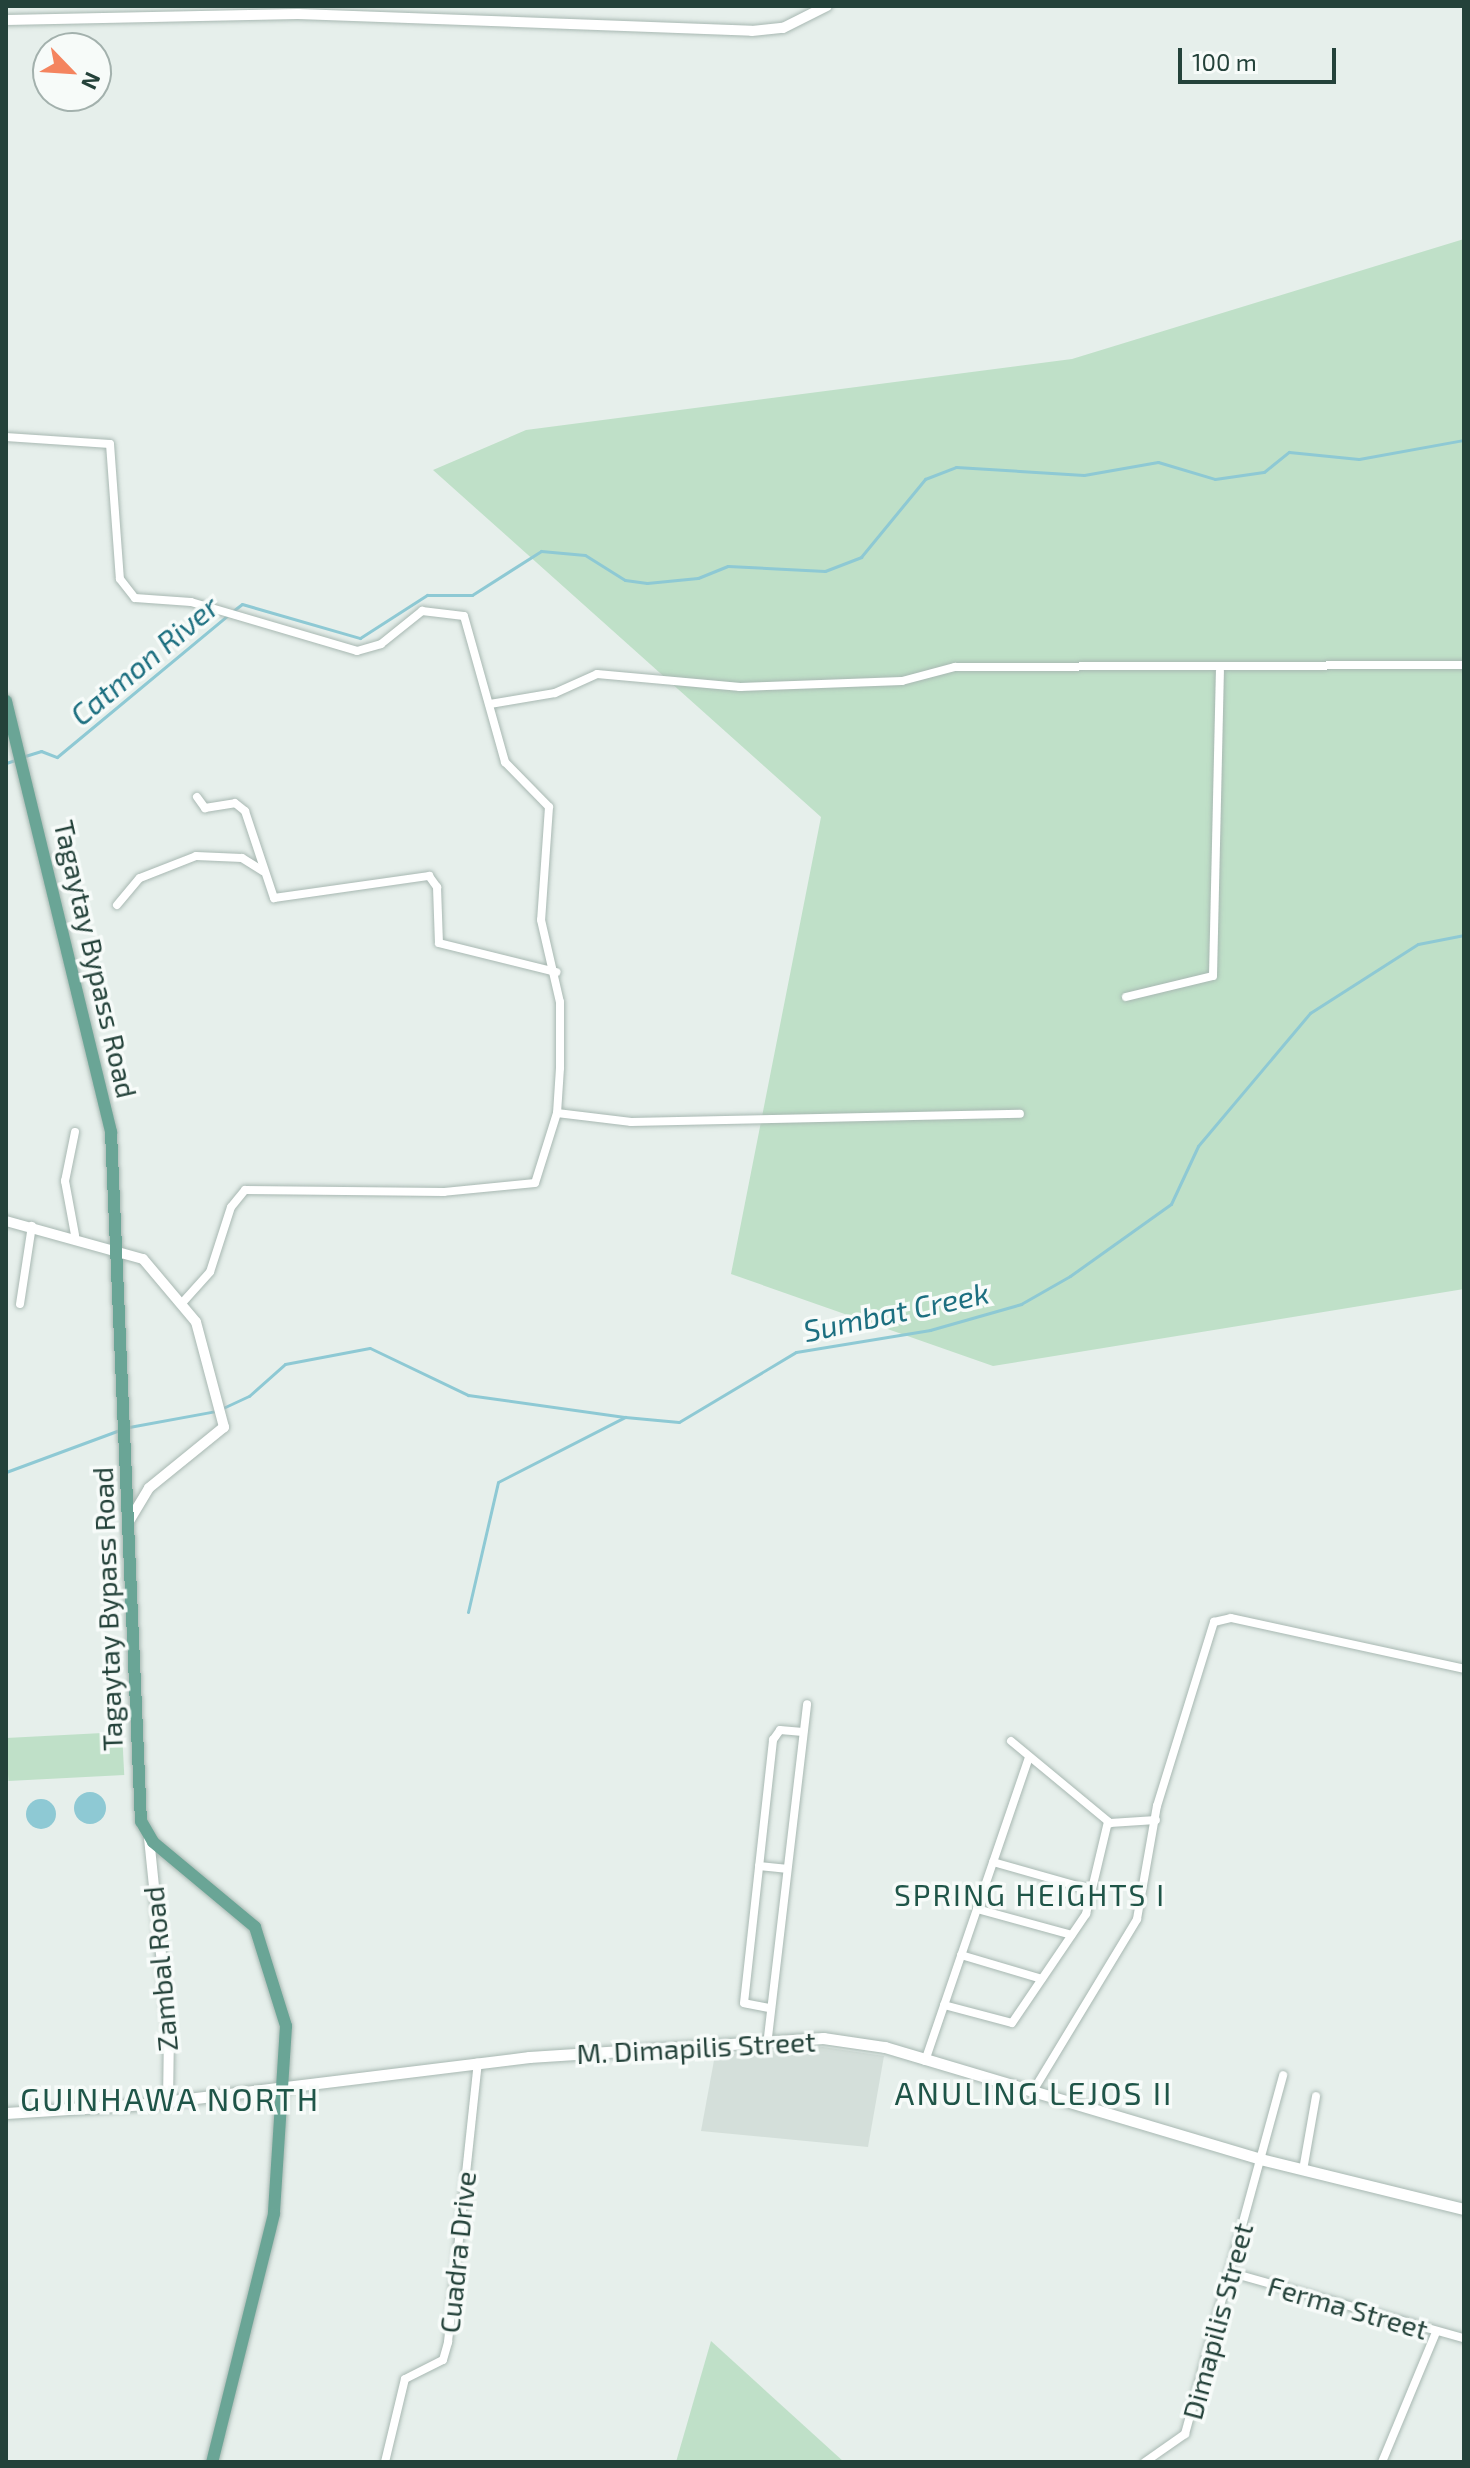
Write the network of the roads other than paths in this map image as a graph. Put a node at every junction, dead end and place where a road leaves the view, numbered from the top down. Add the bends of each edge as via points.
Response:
1 (827, 6) edge
2 (6, 20) edge
3 (6, 437) edge
4 (1464, 665) edge
5 (1220, 671) junction
6 (6, 701) edge
7 (490, 704) junction
8 (197, 797) dead end
9 (264, 872) junction
10 (117, 905) dead end
11 (556, 972) junction
12 (1126, 997) dead end
13 (557, 1113) junction
14 (1020, 1114) dead end
15 (75, 1132) dead end
16 (6, 1221) edge
17 (32, 1226) junction
18 (75, 1235) junction
19 (114, 1248) junction
20 (184, 1301) junction
21 (20, 1304) dead end
22 (128, 1534) junction
23 (1464, 1669) edge
24 (807, 1704) dead end
25 (803, 1732) junction
26 (1011, 1741) dead end
27 (1029, 1757) junction
28 (1156, 1820) junction
29 (1108, 1822) junction
30 (149, 1838) junction
31 (993, 1862) junction
32 (759, 1866) junction
33 (786, 1869) junction
34 (1092, 1890) junction
35 (977, 1909) junction
36 (1072, 1935) junction
37 (961, 1955) junction
38 (1042, 1979) junction
39 (944, 2005) junction
40 (769, 2008) junction
41 (768, 2037) junction
42 (925, 2061) junction
43 (478, 2063) junction
44 (1283, 2075) dead end
45 (285, 2089) junction
46 (1033, 2091) junction
47 (1316, 2096) dead end
48 (168, 2100) junction
49 (6, 2113) edge
50 (1260, 2159) junction
51 (1303, 2170) junction
52 (1464, 2209) edge
53 (1232, 2273) junction
54 (1436, 2332) junction
55 (1464, 2338) edge
56 (212, 2462) edge
57 (385, 2462) edge
58 (1145, 2462) edge
59 (1382, 2462) edge

1 - 2 street via 783,28 752,31 298,14
3 - 7 street via 110,444 125,588 143,601 219,609 366,652 422,611 454,611 471,624
4 - 5 street
5 - 7 street via 947,668 902,681 740,687 597,674 555,693
5 - 12 street via 1213,976
6 - 19 main road, Tagaytay Bypass Road via 110,1122
7 - 11 street via 509,768 549,807 541,920
8 - 9 street via 205,808 241,806
9 - 10 street via 242,858 196,856 140,878
9 - 11 street via 278,899 429,876 437,887 439,943
11 - 13 street
13 - 14 street via 631,1122
13 - 20 street via 535,1183 444,1192 239,1193 210,1272
15 - 18 street via 65,1181
16 - 17 street
17 - 18 street
17 - 21 street
18 - 19 street
19 - 20 street via 154,1267
19 - 22 main road, Tagaytay Bypass Road
20 - 22 street via 218,1400 222,1432 139,1499
22 - 30 main road, Tagaytay Bypass Road via 140,1813
23 - 28 street via 1221,1618 1199,1669
24 - 25 street
25 - 32 street via 775,1734
25 - 33 street
26 - 27 street
27 - 29 street
27 - 31 street
28 - 29 street
28 - 46 street via 1137,1919
29 - 34 street
30 - 45 main road via 255,1927 285,2019
30 - 48 street, Zambal Road via 169,2031
31 - 34 street
31 - 35 street
32 - 33 street
32 - 40 street via 744,2003
33 - 40 street
34 - 36 street
35 - 36 street
35 - 37 street
36 - 38 street
37 - 38 street
37 - 39 street
38 - 39 street via 1012,2023
39 - 42 street
40 - 41 street
41 - 42 main road, M. Dimapilis Street via 852,2040
41 - 43 main road, M. Dimapilis Street
42 - 46 main road, M. Dimapilis Street
43 - 45 main road, M. Dimapilis Street
43 - 57 street, Cuadra Drive via 448,2342 443,2360 405,2379
44 - 50 street, Dimapilis Street
45 - 48 main road, M. Dimapilis Street
45 - 56 main road via 263,2273
46 - 50 main road, M. Dimapilis Street
47 - 51 street
48 - 49 main road, M. Dimapilis Street
50 - 51 main road, M. Dimapilis Street
50 - 53 street, Dimapilis Street
51 - 52 main road, M. Dimapilis Street
53 - 54 street, Ferma Street
53 - 58 street, Dimapilis Street via 1185,2434
54 - 55 street, Ferma Street
54 - 59 street

